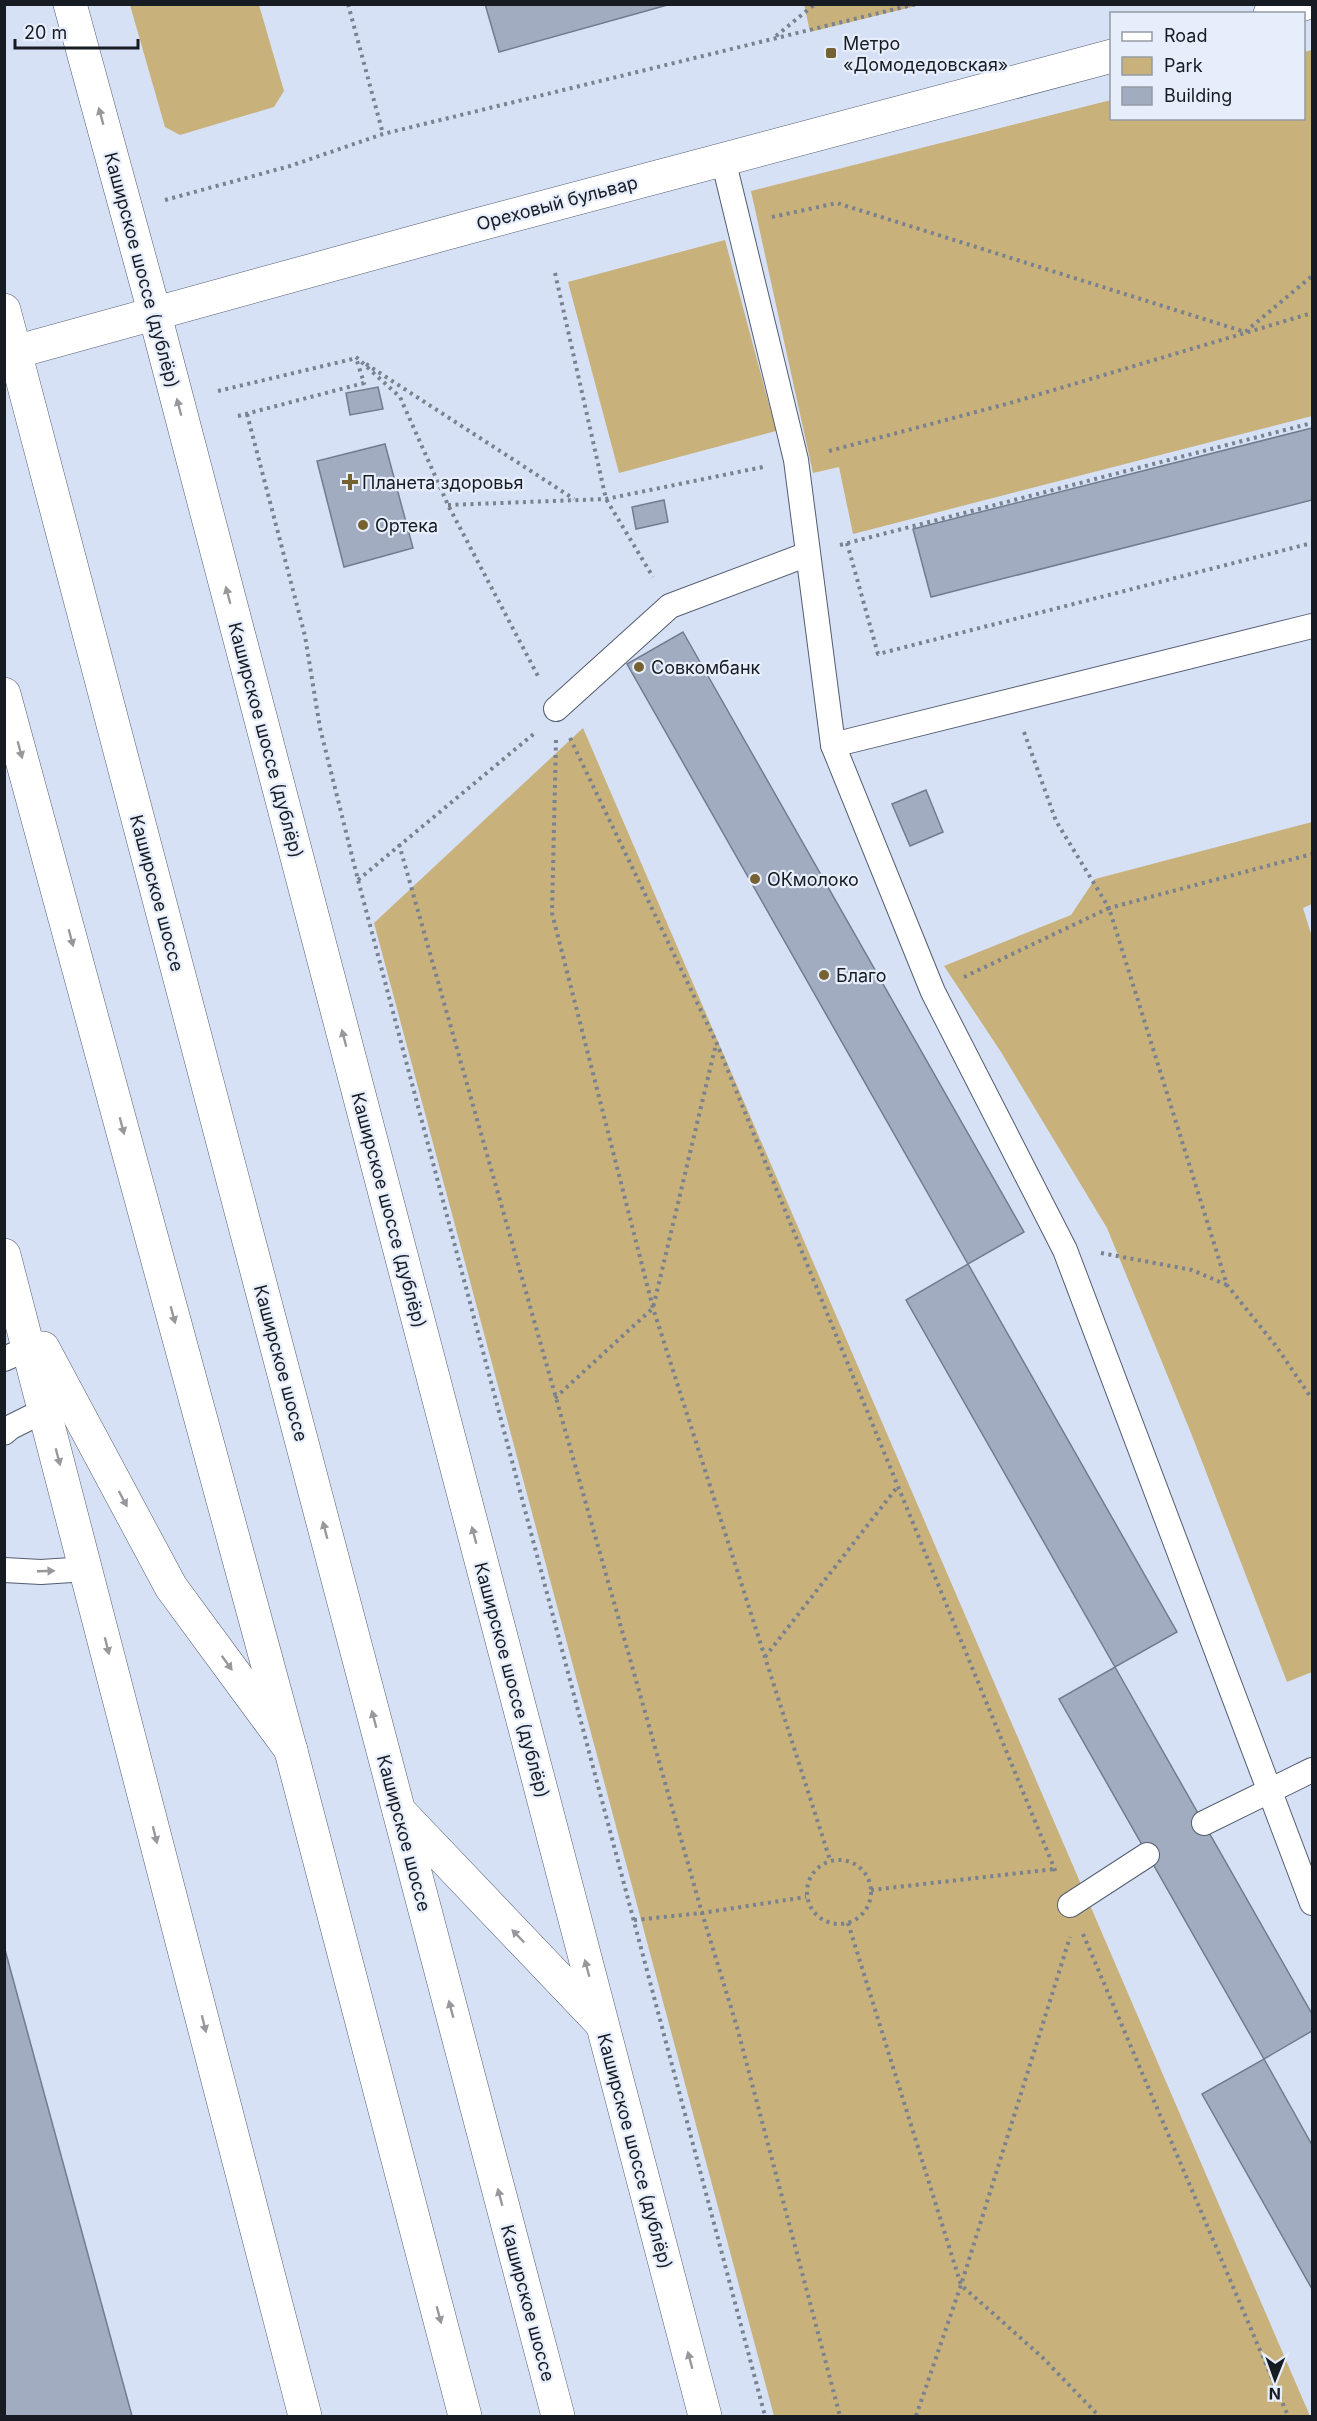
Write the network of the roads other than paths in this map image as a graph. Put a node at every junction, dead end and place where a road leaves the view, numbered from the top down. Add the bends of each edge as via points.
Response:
1 (70, 4) edge
2 (1304, 4) edge
3 (1277, 12) edge
4 (1110, 57) edge
5 (723, 159) junction
6 (4, 310) edge
7 (155, 315) junction
8 (10, 354) edge
9 (808, 554) junction
10 (1312, 626) edge
11 (4, 694) edge
12 (556, 709) road end
13 (833, 745) junction
14 (8, 1278) edge
15 (17, 1354) edge
16 (45, 1410) junction
17 (4, 1433) edge
18 (87, 1569) junction
19 (4, 1570) edge
20 (291, 1751) junction
21 (1312, 1770) edge
22 (1271, 1789) junction
23 (399, 1811) junction
24 (1203, 1823) dead end
25 (1147, 1855) dead end
26 (1312, 1903) edge
27 (1073, 1911) road end
28 (602, 2024) junction
29 (461, 2408) edge
30 (305, 2416) edge
31 (558, 2416) edge
32 (705, 2416) edge

7 -> 1 main road, Каширское шоссе (дублёр)
2 - 3 main road
4 - 5 main road, Ореховый бульвар
5 - 7 main road, Ореховый бульвар
5 - 9 lane via 796,460
6 - 8 main road, Каширское шоссе
7 - 8 main road, Ореховый бульвар
28 -> 7 main road, Каширское шоссе (дублёр)
23 -> 8 main road, Каширское шоссе
9 - 12 lane via 670,606
9 - 13 lane
10 - 13 lane
11 -> 20 main road
13 - 22 lane via 933,992 1062,1245
14 - 15 main road
14 -> 20 main road via 171,1587
15 - 16 main road
16 - 17 lane
16 -> 18 main road
19 -> 18 lane
18 -> 30 main road
20 -> 29 main road
21 - 22 lane
22 - 24 lane
22 - 26 lane
28 -> 23 main road
31 -> 23 main road, Каширское шоссе
25 - 27 lane
32 -> 28 main road, Каширское шоссе (дублёр)

